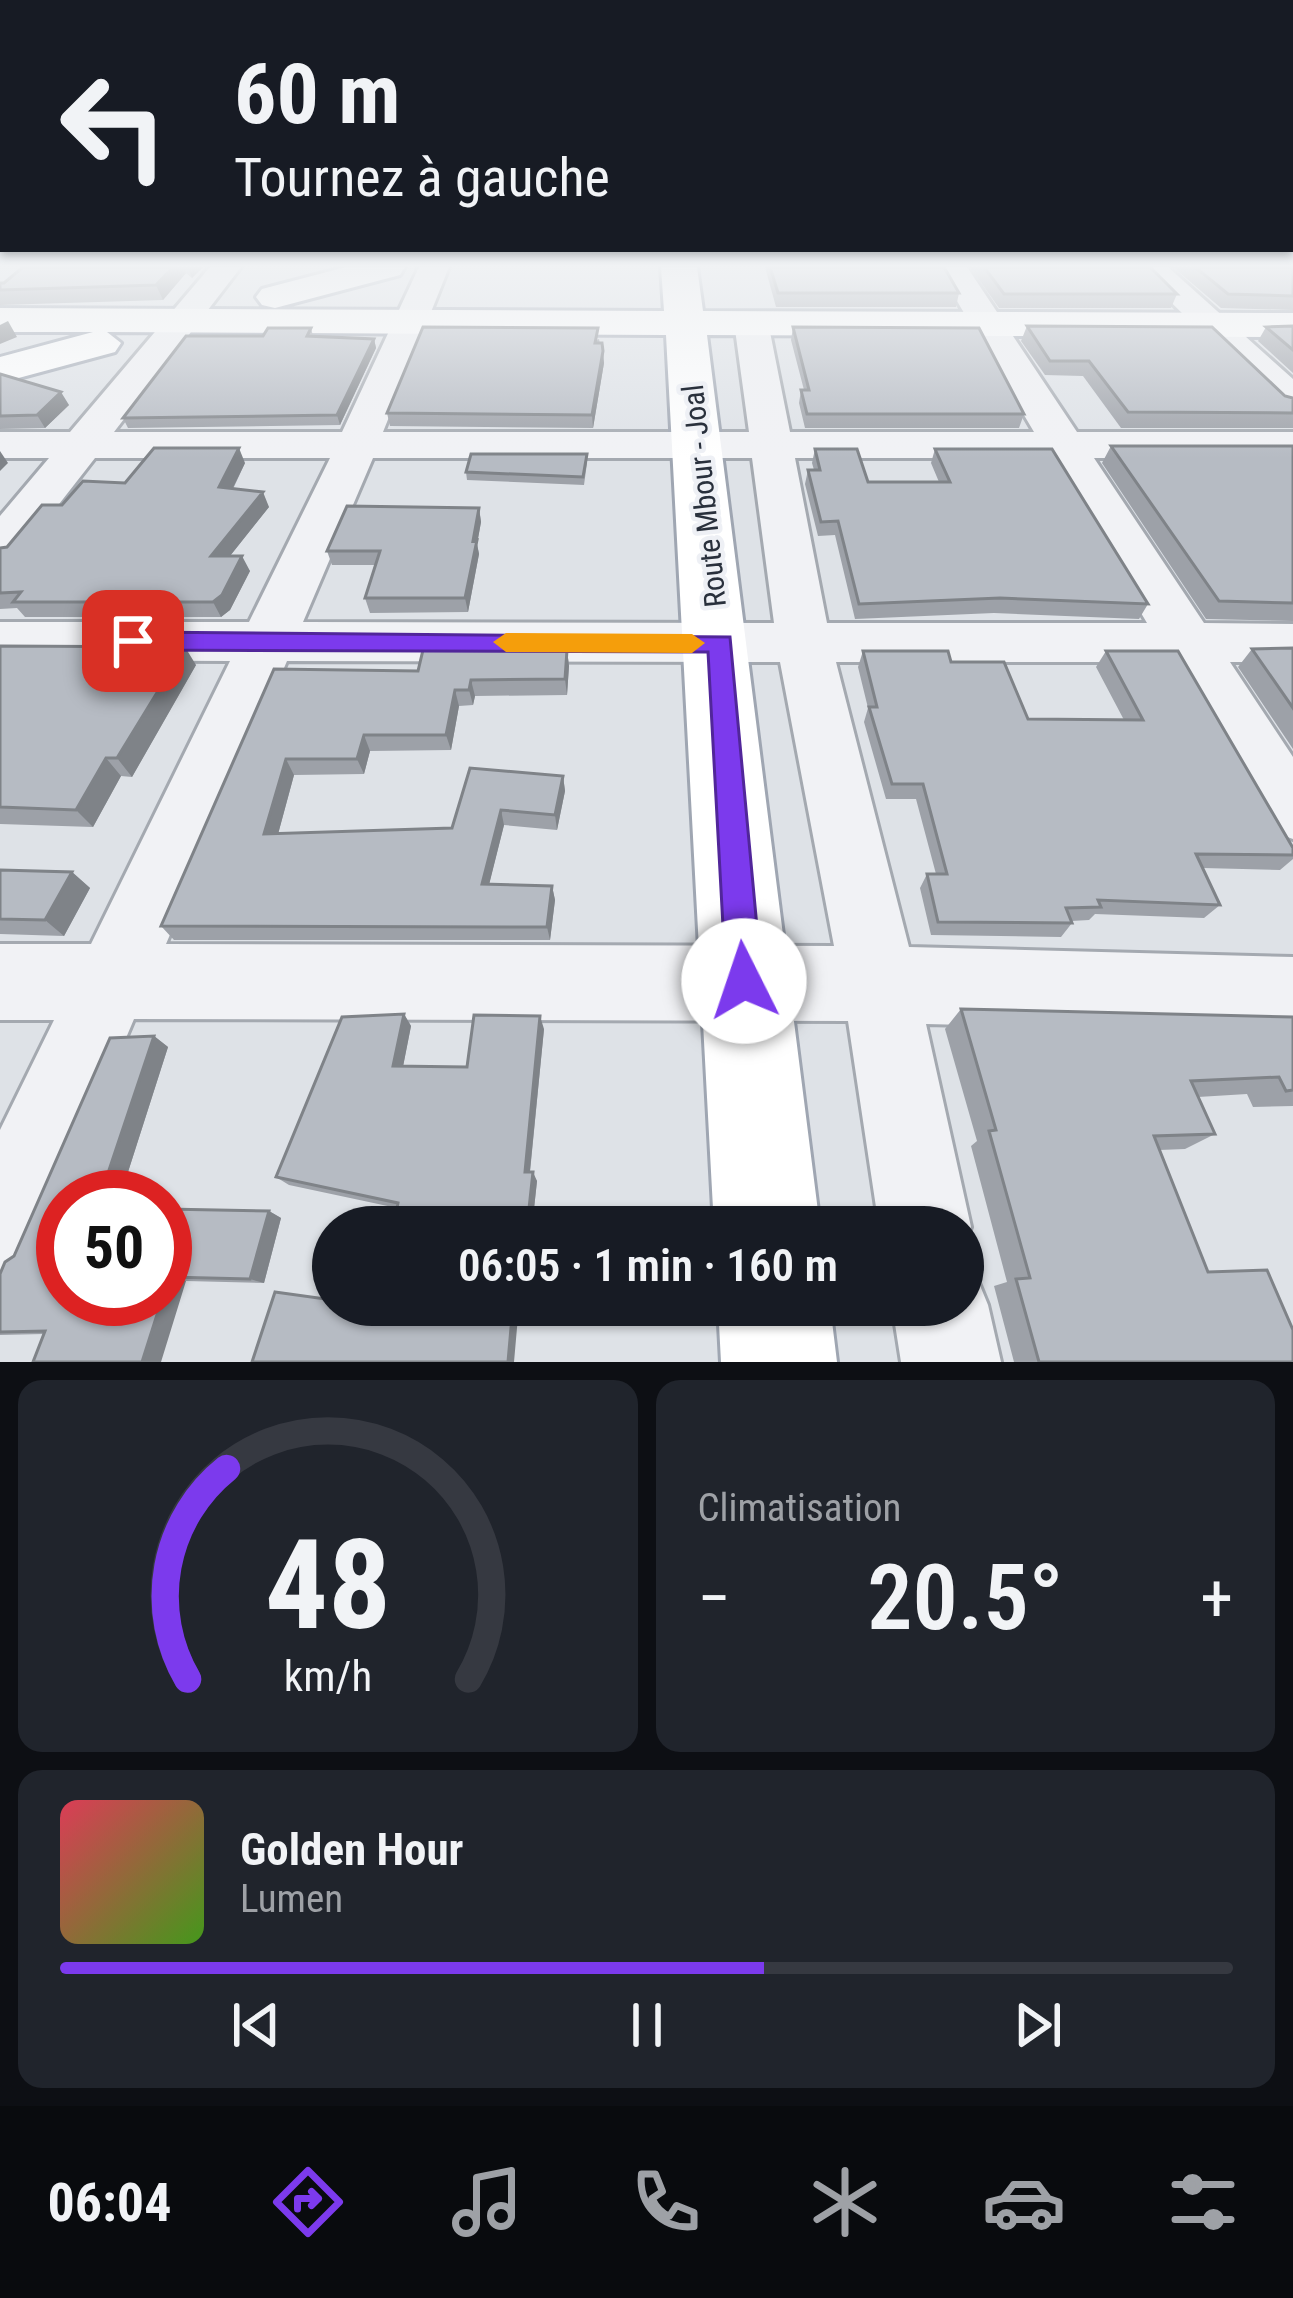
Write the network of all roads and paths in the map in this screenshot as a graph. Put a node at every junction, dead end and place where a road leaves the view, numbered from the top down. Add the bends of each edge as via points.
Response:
1 (147, 331) edge
2 (173, 331) edge
3 (396, 331) edge
4 (703, 331) edge
5 (718, 331) edge
6 (993, 331) edge
7 (1223, 331) edge
8 (0, 370) edge
9 (1293, 400) edge
10 (0, 445) edge
11 (1293, 445) edge
12 (86, 446) junction
13 (357, 446) junction
14 (695, 446) junction
15 (772, 446) junction
16 (1066, 446) junction
17 (0, 547) edge
18 (0, 640) edge
19 (266, 641) junction
20 (721, 643) junction
21 (804, 644) junction
22 (1293, 644) edge
23 (1190, 645) junction
24 (1293, 812) edge
25 (744, 981) junction
26 (0, 982) edge
27 (111, 982) junction
28 (880, 986) junction
29 (1293, 995) edge
30 (765, 1206) edge
31 (921, 1206) edge
32 (0, 1228) edge
33 (776, 1326) edge
34 (944, 1326) edge
35 (779, 1362) edge
36 (950, 1362) edge

1 - 8 main road
2 - 12 street
3 - 13 street
4 - 14 main road, Route Mbour - Joal
5 - 15 street
6 - 16 street
7 - 9 street
10 - 12 street
11 - 16 street
12 - 13 street
12 - 17 street
13 - 14 street
13 - 19 street
14 - 15 street
14 - 20 main road, Route Mbour - Joal
15 - 16 street
15 - 21 street
16 - 23 street
18 - 19 street
19 - 20 street
19 - 27 street
20 - 21 street
20 - 25 main road, Route Mbour - Joal
21 - 23 street
21 - 28 street
22 - 23 street
23 - 24 street
25 - 27 street
25 - 28 street
25 - 30 main road, Route Mbour - Joal
26 - 27 street
27 - 32 street
28 - 29 street
28 - 31 street
33 - 35 main road
34 - 36 street

